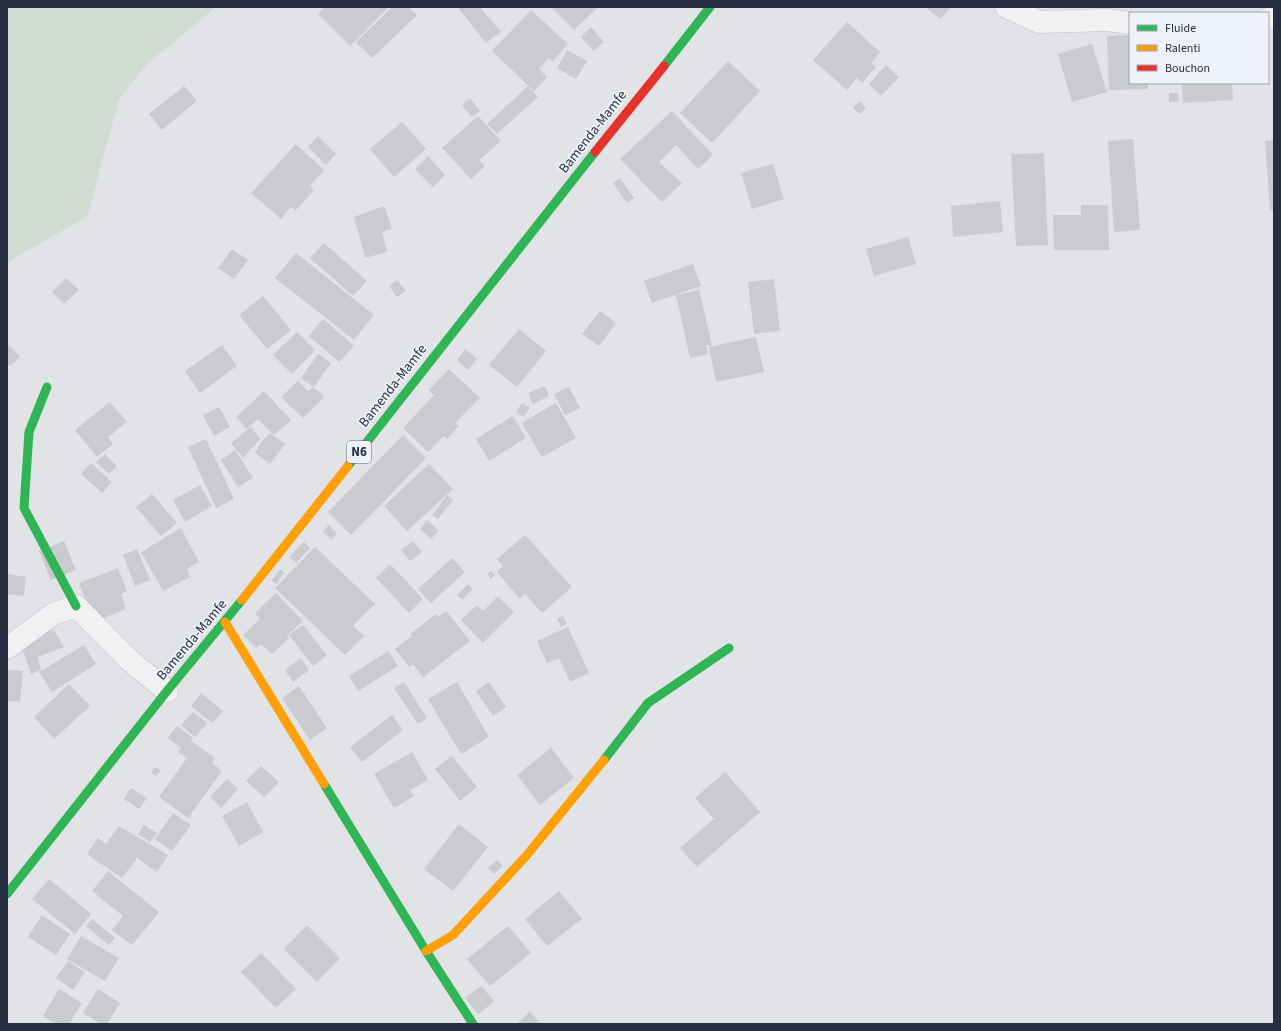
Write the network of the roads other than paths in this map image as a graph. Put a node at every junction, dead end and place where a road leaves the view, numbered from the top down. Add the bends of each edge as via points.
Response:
1 (708, 7) edge
2 (1006, 7) edge
3 (1129, 23) edge
4 (47, 387) dead end
5 (76, 606) junction
6 (226, 622) junction
7 (7, 648) edge
8 (729, 648) dead end
9 (167, 691) junction
10 (7, 894) edge
11 (426, 951) junction
12 (474, 1024) edge

1 - 6 main road, Bamenda-Mamfe / N6
2 - 3 street via 1039,22 1107,20
4 - 5 main road via 29,432 24,508
5 - 7 street via 53,614
5 - 9 street via 128,659
6 - 9 main road, Bamenda-Mamfe / N6
6 - 11 main road
8 - 11 main road via 648,703 527,855 453,935
9 - 10 main road, Bamenda-Mamfe / N6
11 - 12 main road

